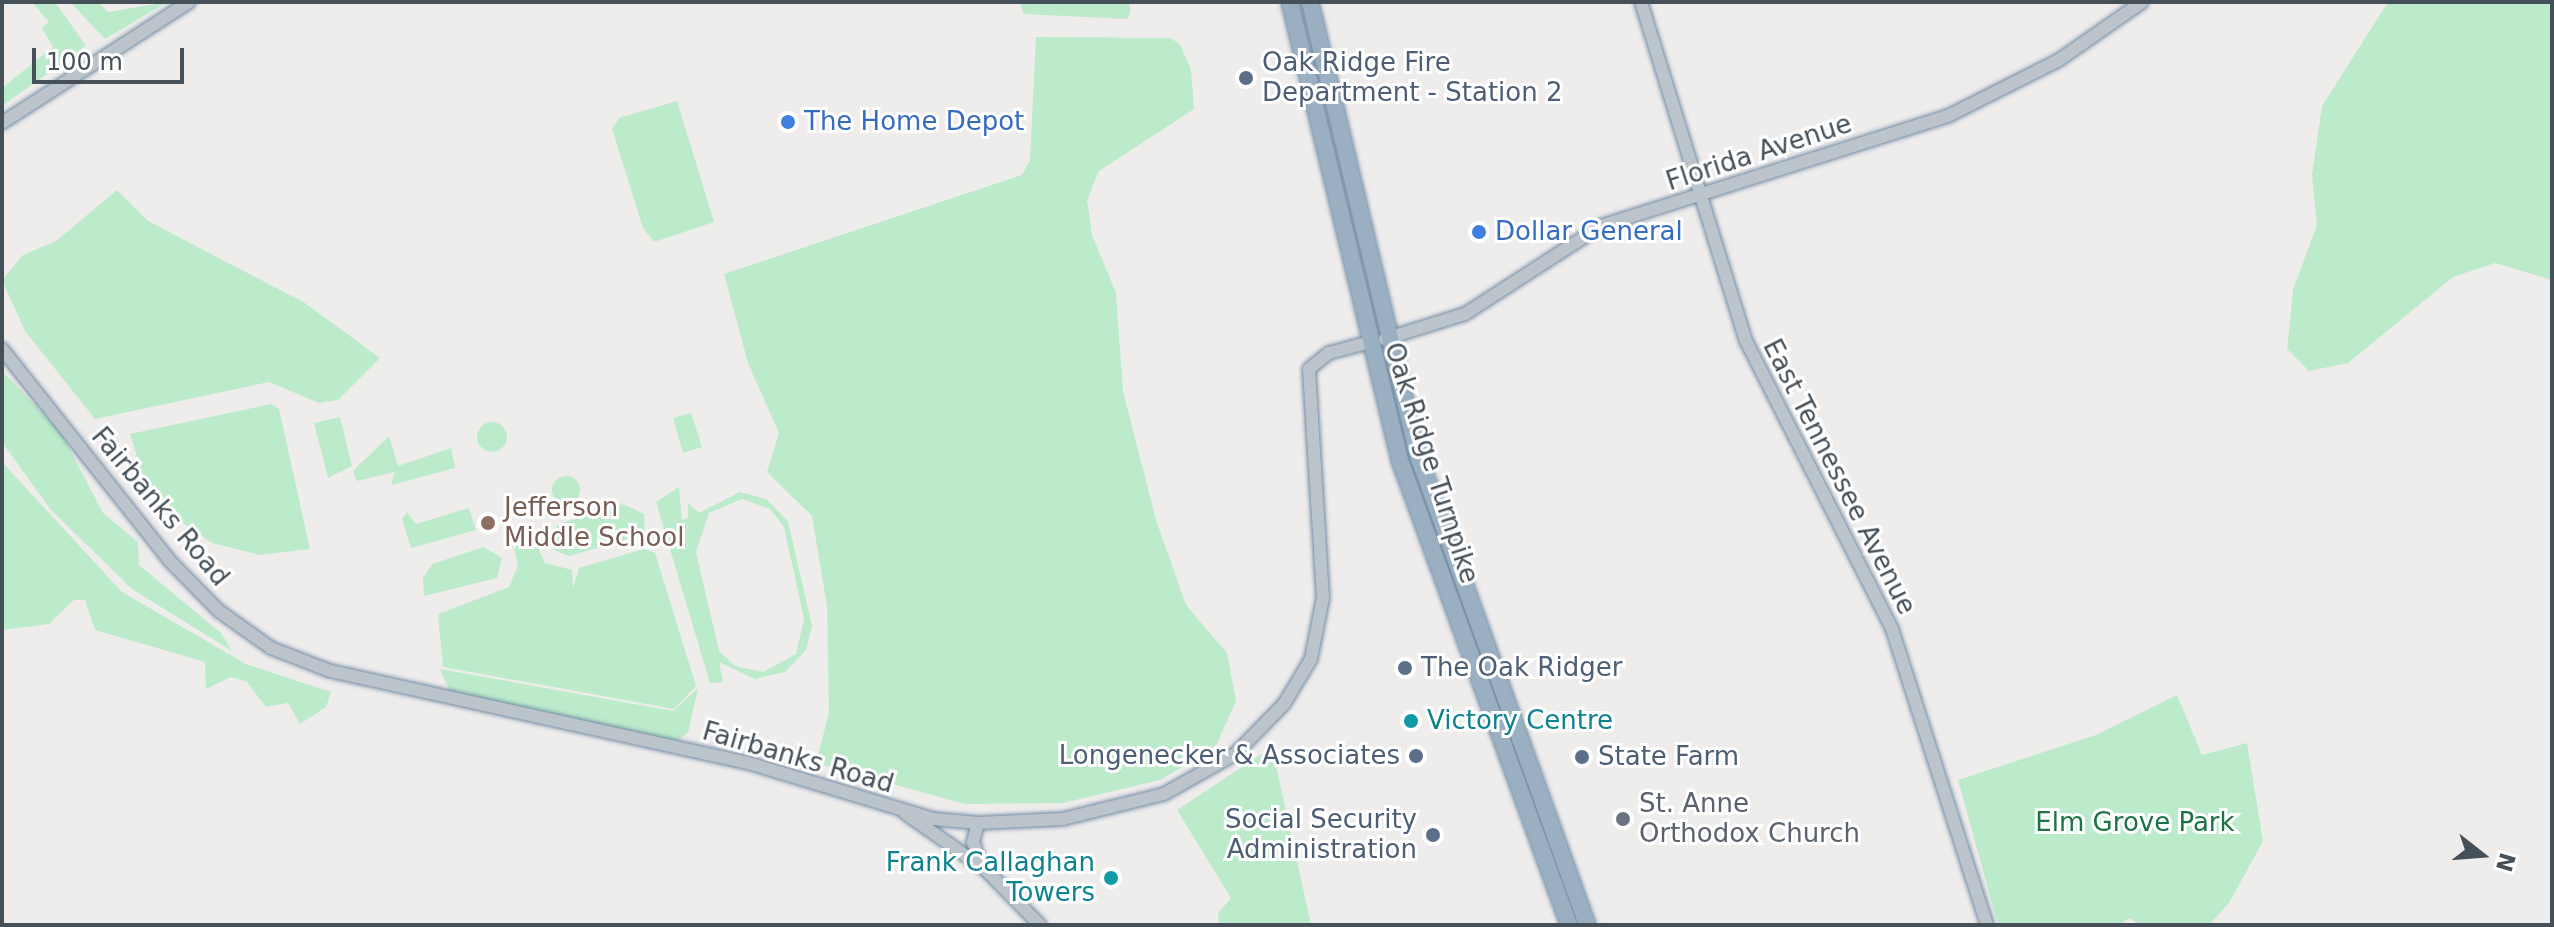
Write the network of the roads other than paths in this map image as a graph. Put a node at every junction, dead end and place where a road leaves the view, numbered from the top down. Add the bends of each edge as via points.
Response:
1 (189, 2) edge
2 (1290, 2) edge
3 (1310, 2) edge
4 (1641, 2) edge
5 (2142, 2) edge
6 (2, 123) edge
7 (1702, 196) junction
8 (1385, 339) junction
9 (1367, 343) junction
10 (2, 349) edge
11 (899, 808) junction
12 (1545, 808) junction
13 (1527, 814) junction
14 (978, 823) junction
15 (986, 870) junction
16 (1040, 925) edge
17 (1569, 925) edge
18 (1587, 925) edge
19 (1987, 925) edge

1 - 6 street
2 - 9 highway, Oak Ridge Turnpike
3 - 8 highway, Oak Ridge Turnpike
4 - 7 street, East Tennessee Avenue
5 - 7 street, Florida Avenue via 2059,60 1950,115
7 - 8 street, Florida Avenue via 1601,226 1465,314
7 - 19 street, East Tennessee Avenue via 1769,395 1892,629
8 - 9 highway
8 - 12 highway, Oak Ridge Turnpike via 1419,458
9 - 13 highway, Oak Ridge Turnpike via 1430,548
9 - 14 street, Fairbanks Road via 1329,353 1309,369 1322,609 1311,659 1284,704 1235,754 1164,794 1085,816
10 - 11 street, Fairbanks Road via 169,560 219,611 271,648 330,671 745,762
11 - 14 street, Fairbanks Road
11 - 15 street
12 - 13 highway
12 - 18 highway, Oak Ridge Turnpike
13 - 17 highway, Oak Ridge Turnpike
14 - 15 street via 973,842
15 - 16 street

